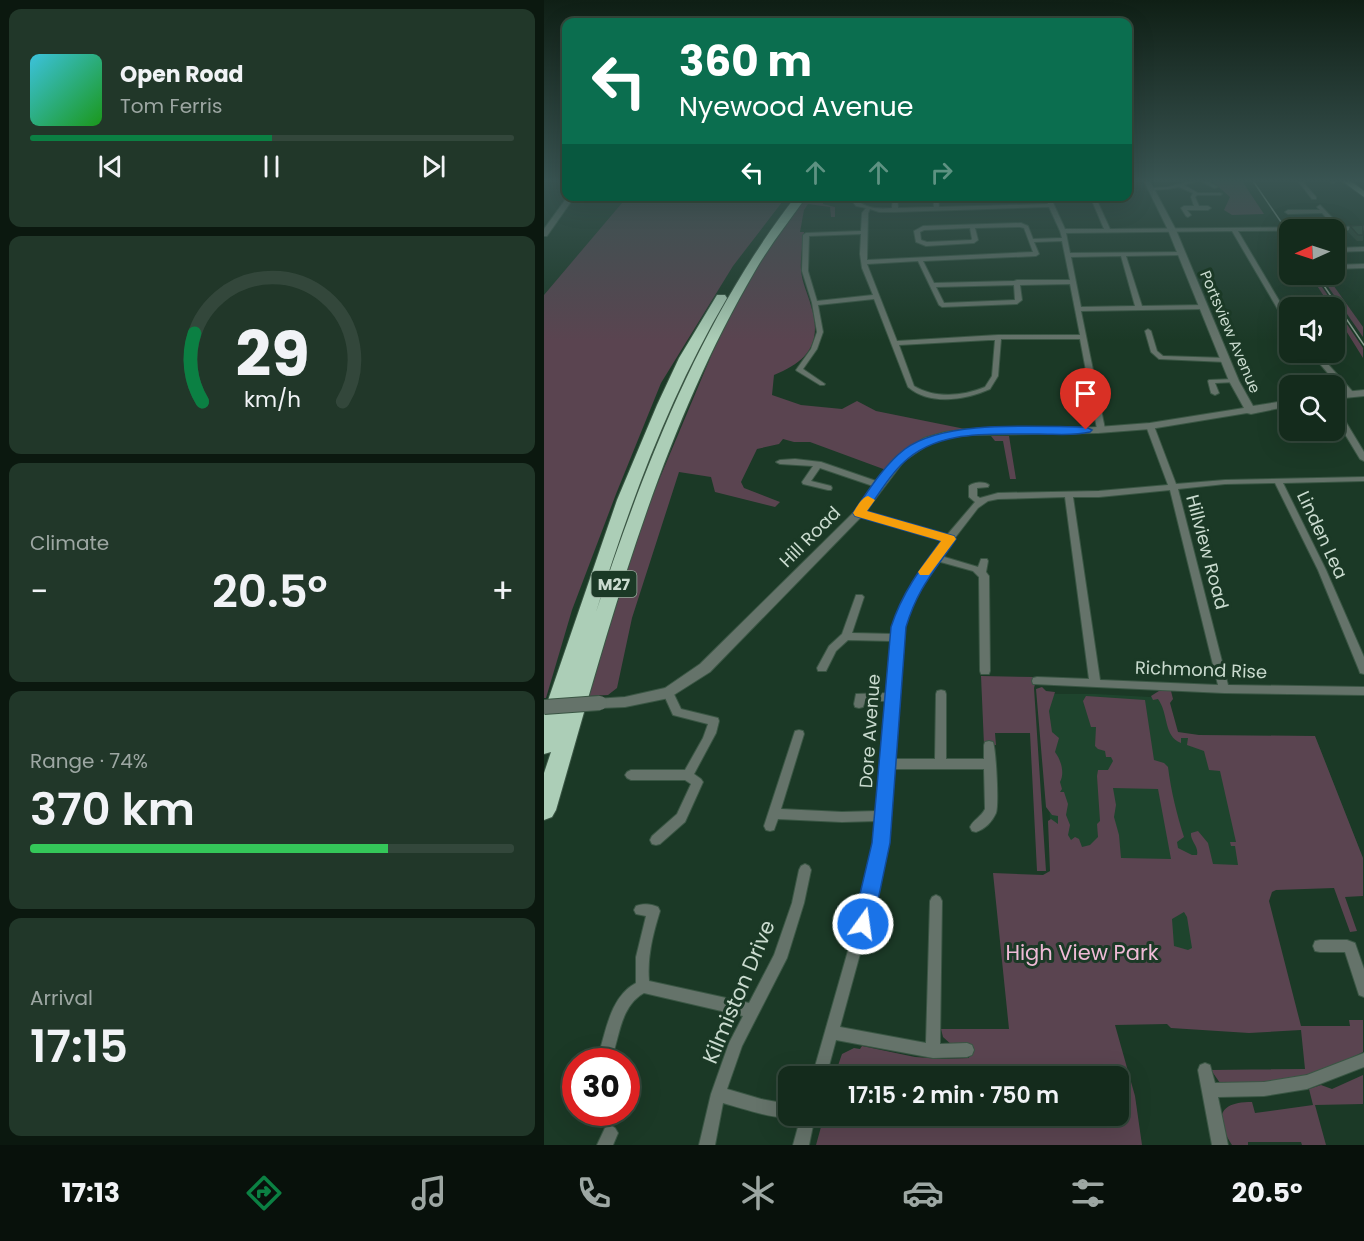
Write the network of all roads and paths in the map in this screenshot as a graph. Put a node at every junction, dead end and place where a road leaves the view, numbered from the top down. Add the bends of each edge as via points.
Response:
1 (761, 234) edge
2 (772, 234) edge
3 (808, 234) edge
4 (865, 234) edge
5 (918, 234) edge
6 (973, 234) edge
7 (1029, 234) edge
8 (1064, 234) edge
9 (1174, 234) edge
10 (1237, 234) edge
11 (1065, 239) junction
12 (1032, 241) junction
13 (947, 244) junction
14 (1363, 249) edge
15 (1345, 250) edge
16 (1182, 253) junction
17 (1123, 254) junction
18 (1068, 255) junction
19 (950, 259) junction
20 (920, 260) junction
21 (864, 262) junction
22 (1363, 266) edge
23 (1345, 267) edge
24 (1017, 282) junction
25 (1073, 282) junction
26 (931, 285) junction
27 (876, 297) junction
28 (815, 303) junction
29 (1279, 306) edge
30 (1139, 308) junction
31 (1204, 308) junction
32 (1078, 309) junction
33 (1149, 331) dead end
34 (998, 337) junction
35 (1083, 337) junction
36 (895, 343) junction
37 (1226, 360) junction
38 (1322, 363) edge
39 (1234, 381) junction
40 (822, 384) dead end
41 (1215, 393) dead end
42 (1363, 393) edge
43 (1350, 394) junction
44 (1345, 395) edge
45 (1279, 406) edge
46 (1251, 411) junction
47 (1150, 426) junction
48 (1345, 428) edge
49 (1101, 429) junction
50 (1363, 459) edge
51 (779, 463) dead end
52 (818, 465) junction
53 (1363, 478) edge
54 (1278, 482) junction
55 (879, 485) junction
56 (985, 485) dead end
57 (1172, 485) junction
58 (828, 488) dead end
59 (1069, 495) junction
60 (980, 502) junction
61 (859, 513) junction
62 (950, 539) junction
63 (936, 557) junction
64 (984, 561) dead end
65 (981, 573) junction
66 (859, 597) dead end
67 (846, 636) junction
68 (896, 638) junction
69 (822, 668) dead end
70 (1363, 670) edge
71 (985, 671) dead end
72 (1037, 681) dead end
73 (1095, 683) junction
74 (1224, 688) junction
75 (1363, 691) edge
76 (668, 693) junction
77 (941, 694) dead end
78 (891, 697) junction
79 (859, 704) dead end
80 (544, 707) edge
81 (799, 734) dead end
82 (544, 745) edge
83 (990, 745) dead end
84 (887, 764) junction
85 (940, 764) junction
86 (990, 764) junction
87 (631, 775) dead end
88 (688, 776) junction
89 (544, 810) edge
90 (883, 816) junction
91 (976, 827) dead end
92 (656, 840) dead end
93 (805, 870) dead end
94 (937, 901) dead end
95 (640, 909) dead end
96 (1320, 946) dead end
97 (1360, 970) edge
98 (643, 986) junction
99 (1363, 990) edge
100 (752, 1011) junction
101 (832, 1032) junction
102 (608, 1048) edge
103 (967, 1050) dead end
104 (933, 1051) junction
105 (1363, 1060) edge
106 (822, 1066) edge
107 (1205, 1070) dead end
108 (1209, 1090) junction
109 (718, 1094) junction
110 (778, 1110) edge
111 (806, 1126) edge
112 (707, 1145) edge
113 (801, 1145) edge
114 (1219, 1145) edge

1 - 82 highway, M27 via 686,357 645,447 604,556
2 - 89 highway, M27 via 746,274 700,363 663,448 622,557
3 - 28 street via 805,271
4 - 21 street
5 - 13 street via 920,243
6 - 13 street via 974,241
7 - 12 street
8 - 11 street
9 - 16 street, Portsview Avenue
10 - 29 street
11 - 12 street
11 - 18 street
12 - 19 street via 1035,255
13 - 19 street
14 - 15 street
16 - 17 street
16 - 31 street, Portsview Avenue
17 - 18 street
17 - 30 street
18 - 25 street
19 - 20 street
20 - 21 street
20 - 26 street
21 - 27 street
22 - 23 street
24 - 25 street
24 - 26 street
24 - 26 street via 1019,300 1013,303 942,305
25 - 32 street
27 - 28 street
27 - 36 street
28 - 40 street via 819,337 799,370
30 - 31 street
30 - 32 street
31 - 37 street, Portsview Avenue
32 - 35 street
33 - 37 street via 1154,352 1161,358
34 - 35 street
34 - 36 street
34 - 36 street via 995,376 988,388 951,396 911,387
35 - 49 street
37 - 39 street, Portsview Avenue
38 - 43 street
39 - 41 street via 1210,381
39 - 46 street, Portsview Avenue
42 - 43 street
43 - 44 street
45 - 46 street, Hill Road
46 - 47 street, Hill Road
47 - 49 street, Hill Road
47 - 57 street, Hillview Road
48 - 50 street
49 - 55 street, Hill Road via 945,435 908,452
51 - 52 street
52 - 55 street
52 - 58 street via 806,482
53 - 54 street
54 - 57 street
54 - 70 street, Linden Lea via 1322,570
55 - 61 street, Hill Road
56 - 60 street via 973,486 973,497
57 - 59 street
57 - 74 street, Hillview Road
59 - 60 street via 998,496
59 - 73 street
60 - 62 street, Dore Avenue
61 - 62 street
61 - 76 street, Hill Road via 705,668
62 - 63 street, Dore Avenue
63 - 65 street
63 - 68 street, Dore Avenue via 906,602
64 - 65 street
65 - 71 street via 985,580
66 - 67 street
67 - 68 street
67 - 69 street via 832,649
68 - 78 street, Dore Avenue
72 - 73 street, Richmond Rise
73 - 74 street, Richmond Rise
74 - 75 street, Richmond Rise
76 - 80 street, Hill Road, bridge via 638,700
76 - 88 street via 677,712 714,721
77 - 85 street via 935,714
78 - 79 street via 860,697
78 - 84 street, Dore Avenue
81 - 90 street via 772,820
83 - 86 street
84 - 85 street
84 - 90 street, Dore Avenue
85 - 86 street
86 - 91 street via 991,810
87 - 88 street
88 - 92 street via 697,782 678,830
90 - 101 street, Dore Avenue via 874,880
93 - 100 street, Kilmiston Drive via 780,958
94 - 104 street
95 - 98 street via 654,911 640,963
96 - 97 street via 1347,946
97 - 99 street
98 - 100 street
98 - 102 street via 635,989 621,1007
100 - 109 street, Kilmiston Drive
101 - 104 street
101 - 106 street, Dore Avenue
103 - 104 street
105 - 108 street via 1307,1082 1264,1089
107 - 108 street
108 - 114 street
109 - 110 street, Kilmiston Drive
109 - 112 street, Kilmiston Drive
111 - 113 street

